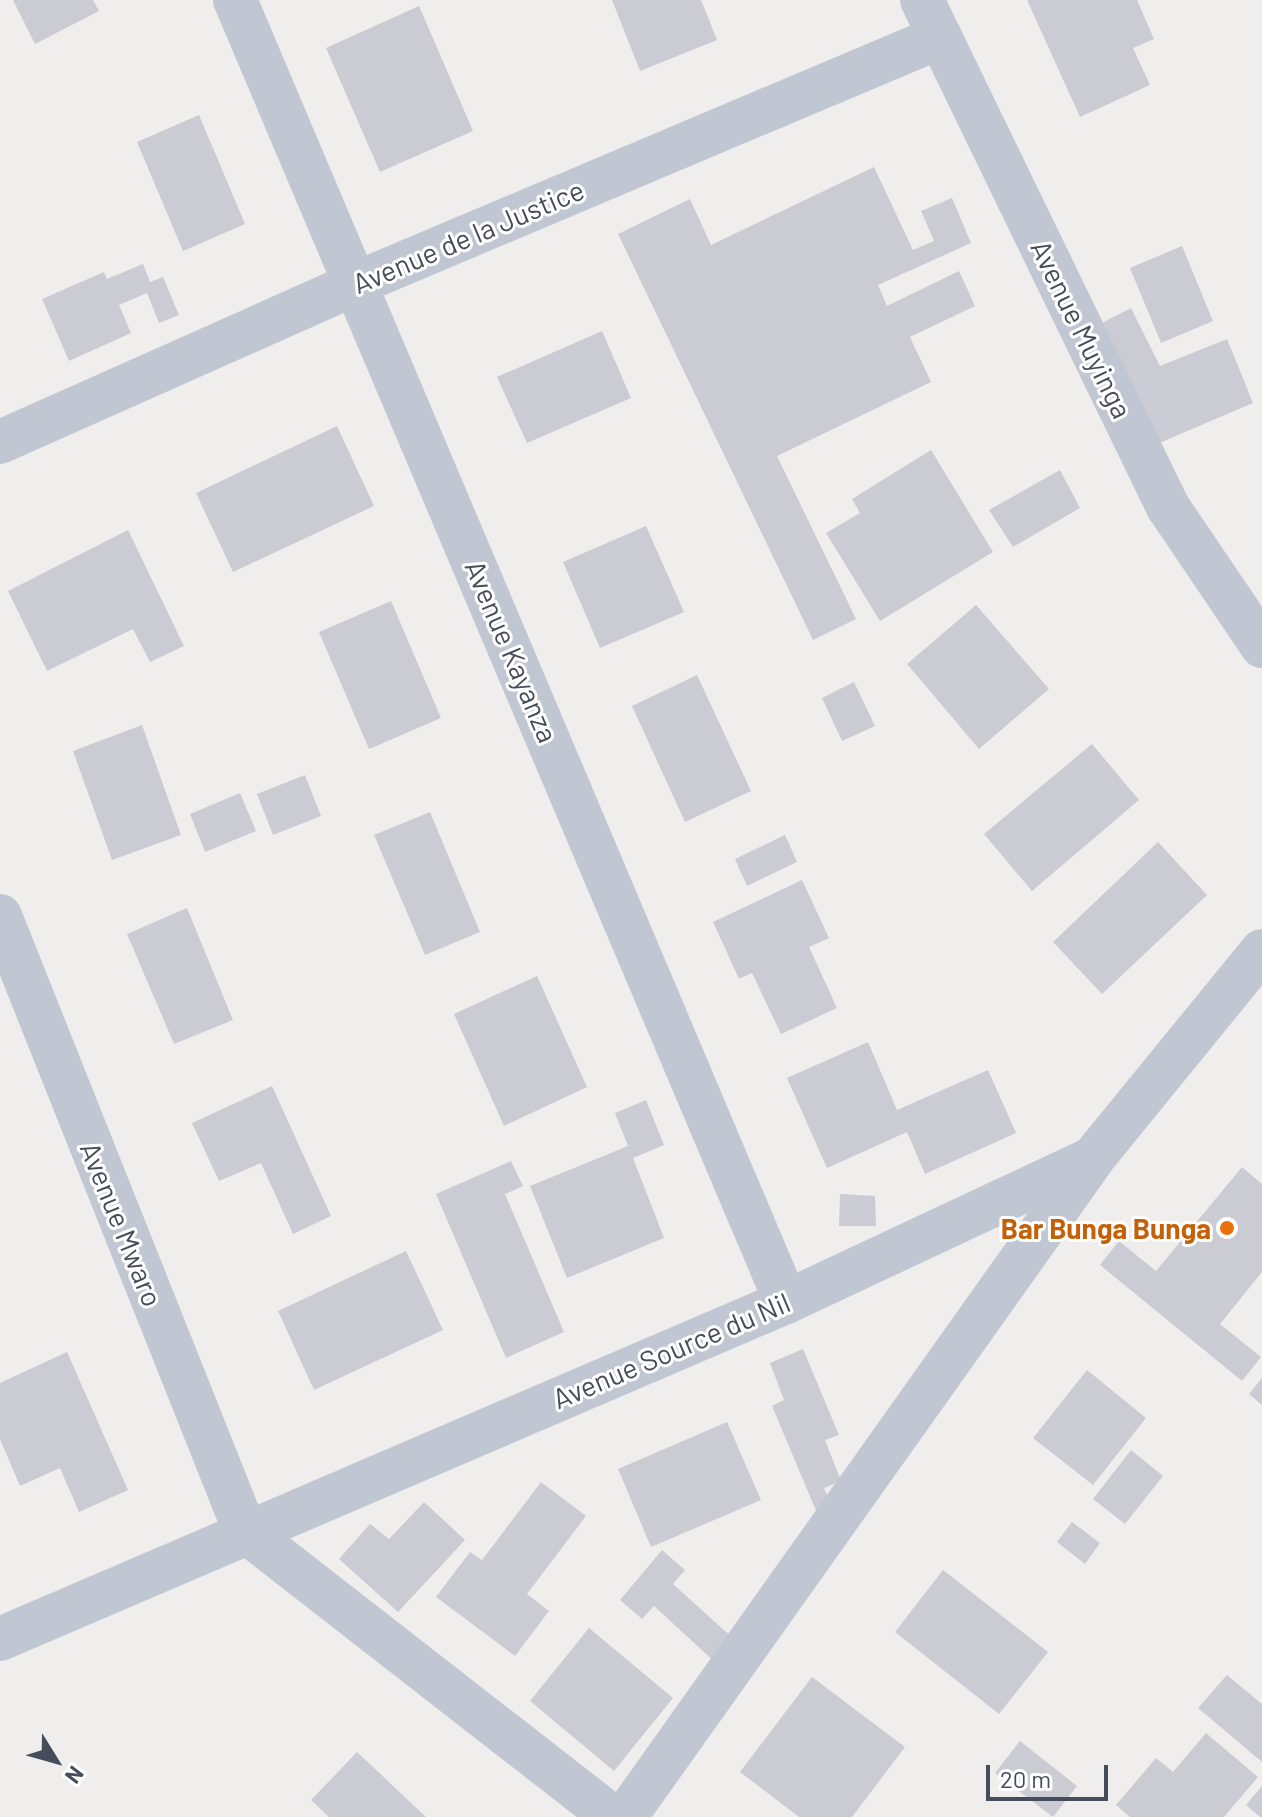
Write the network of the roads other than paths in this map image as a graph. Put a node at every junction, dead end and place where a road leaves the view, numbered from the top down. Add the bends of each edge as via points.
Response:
1 (235, 0) edge
2 (931, 18) edge
3 (357, 283) junction
4 (0, 442) edge
5 (1262, 646) edge
6 (0, 916) edge
7 (1262, 951) edge
8 (1093, 1158) junction
9 (786, 1302) junction
10 (245, 1531) junction
11 (0, 1639) edge
12 (613, 1817) edge
13 (625, 1817) edge

1 - 3 street, Avenue Kayanza
2 - 3 street, Avenue de la Justice
2 - 5 street, Avenue Muyinga via 1168,507
3 - 4 street, Avenue de la Justice
3 - 9 street, Avenue Kayanza
6 - 10 street, Avenue Mwaro
7 - 8 street, Avenue Source du Nil
8 - 9 street, Avenue Source du Nil
8 - 13 street
9 - 10 street, Avenue Source du Nil
10 - 11 street, Avenue Source du Nil
10 - 12 street

